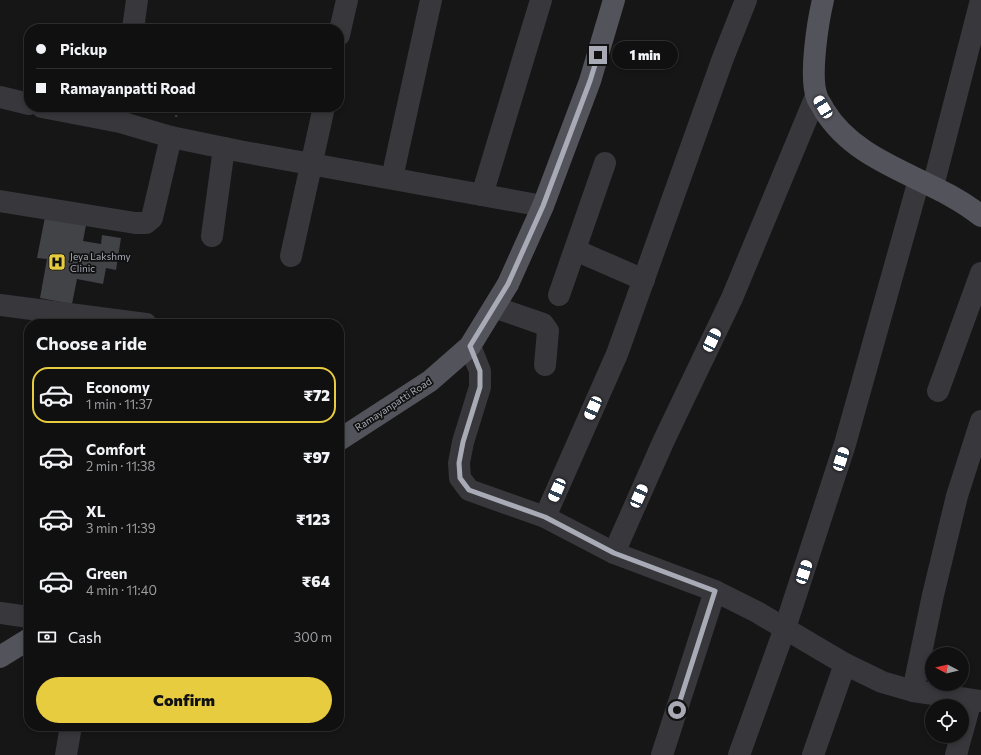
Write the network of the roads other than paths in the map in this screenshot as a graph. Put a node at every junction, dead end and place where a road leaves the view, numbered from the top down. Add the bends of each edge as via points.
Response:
1 (137, 0) edge
2 (347, 0) edge
3 (431, 0) edge
4 (541, 0) edge
5 (614, 0) edge
6 (746, 0) edge
7 (823, 0) edge
8 (981, 0) edge
9 (134, 24) edge
10 (342, 24) edge
11 (816, 96) junction
12 (0, 97) edge
13 (24, 103) edge
14 (99, 112) edge
15 (323, 112) edge
16 (122, 114) edge
17 (171, 137) junction
18 (224, 148) junction
19 (605, 163) dead end
20 (311, 165) junction
21 (392, 178) junction
22 (926, 183) junction
23 (482, 195) junction
24 (0, 201) edge
25 (543, 206) junction
26 (981, 216) edge
27 (212, 236) dead end
28 (575, 250) junction
29 (291, 256) dead end
30 (981, 273) edge
31 (644, 280) junction
32 (559, 294) dead end
33 (0, 305) edge
34 (494, 307) junction
35 (108, 319) edge
36 (470, 346) junction
37 (545, 366) dead end
38 (938, 391) dead end
39 (981, 421) edge
40 (344, 437) edge
41 (545, 517) junction
42 (614, 553) junction
43 (715, 591) junction
44 (0, 613) edge
45 (24, 616) edge
46 (785, 628) junction
47 (24, 642) edge
48 (0, 657) edge
49 (845, 664) junction
50 (913, 691) junction
51 (976, 701) edge
52 (969, 717) edge
53 (70, 731) edge
54 (959, 743) edge
55 (66, 755) edge
56 (662, 755) edge
57 (739, 755) edge
58 (813, 755) edge
59 (956, 755) edge

1 - 9 street
2 - 10 street
3 - 21 street
4 - 23 street
5 - 25 main road, Ramayanpatti Road via 590,81
6 - 31 street via 722,58
7 - 11 main road via 814,72
8 - 22 street
11 - 22 main road via 830,118 848,138 880,161
11 - 42 street via 732,298 664,440
12 - 13 street
14 - 16 street
15 - 20 street
16 - 17 street
17 - 18 street
17 - 24 street via 152,218 146,223
18 - 20 street
18 - 27 street
19 - 28 street
20 - 21 street
20 - 29 street
21 - 23 street
22 - 26 main road via 965,203
22 - 46 street
23 - 25 street
25 - 34 main road, Ramayanpatti Road via 508,284
28 - 31 street
28 - 32 street
30 - 38 street
31 - 41 street via 617,354
33 - 35 street
34 - 36 main road, Ramayanpatti Road
34 - 37 street via 543,324 548,331
36 - 40 main road, Ramayanpatti Road via 430,382
36 - 41 street via 480,371 480,387 463,442 459,463 460,478 469,490
39 - 50 street via 957,496
41 - 42 street
42 - 43 street
43 - 46 street
43 - 56 street
44 - 45 street
46 - 49 street
46 - 57 street
47 - 48 main road
49 - 50 street via 882,682
49 - 58 street
50 - 51 street
51 - 52 street
53 - 55 street
54 - 59 street

